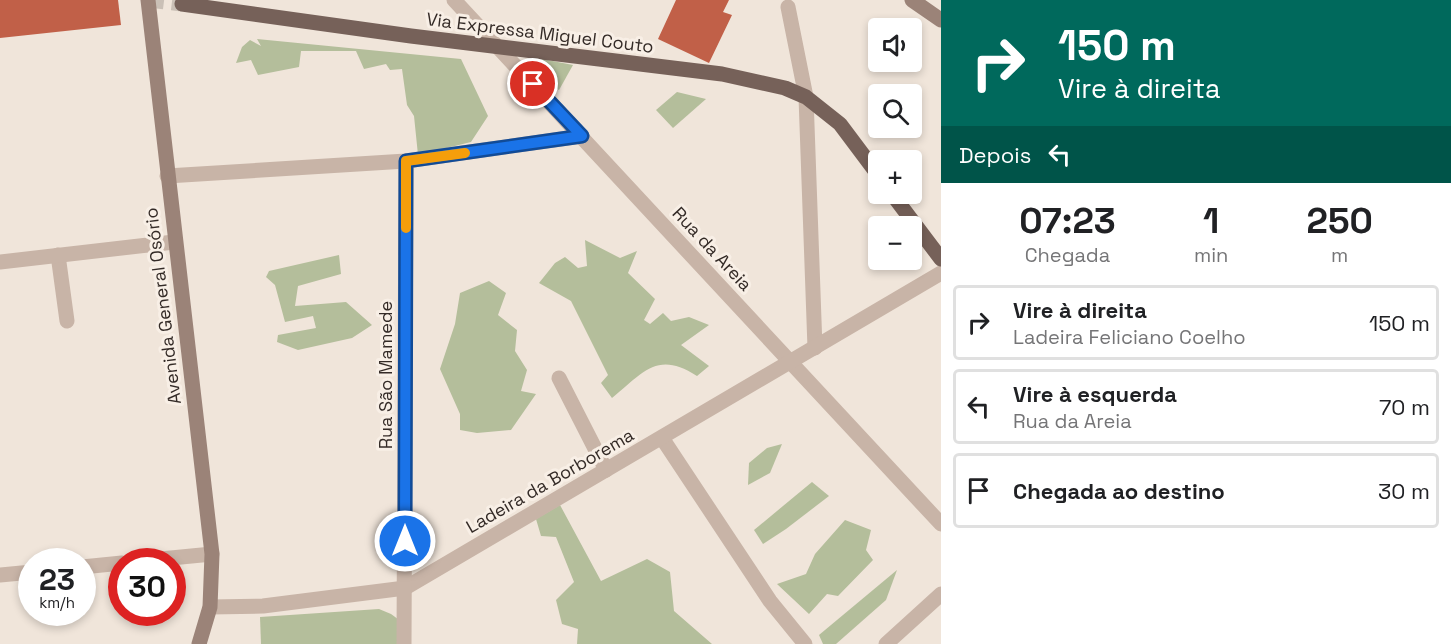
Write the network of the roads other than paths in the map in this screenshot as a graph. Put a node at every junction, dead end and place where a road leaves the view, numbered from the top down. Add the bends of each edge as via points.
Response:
1 (148, 0) edge
2 (454, 0) edge
3 (912, 0) edge
4 (182, 4) dead end
5 (788, 7) dead end
6 (941, 20) edge
7 (806, 97) junction
8 (582, 136) junction
9 (406, 161) junction
10 (868, 161) edge
11 (167, 176) junction
12 (900, 204) edge
13 (174, 242) junction
14 (58, 255) junction
15 (941, 259) edge
16 (0, 262) edge
17 (941, 273) edge
18 (67, 321) dead end
19 (815, 348) junction
20 (790, 363) junction
21 (559, 378) dead end
22 (662, 438) junction
23 (606, 470) junction
24 (941, 524) edge
25 (212, 554) junction
26 (186, 557) edge
27 (18, 573) edge
28 (0, 575) edge
29 (405, 588) junction
30 (941, 594) edge
31 (210, 607) junction
32 (199, 644) edge
33 (404, 644) edge
34 (805, 644) edge
35 (886, 644) edge

1 - 11 main road, Avenida General Osório
2 - 8 street, Rua da Areia
3 - 6 main road
4 - 7 main road, Via Expressa Miguel Couto via 722,74 785,88
5 - 7 street
7 - 10 main road, Via Expressa Miguel Couto via 840,123
7 - 19 street
8 - 9 street
8 - 20 street, Rua da Areia
9 - 11 street
9 - 29 street, Rua São Mamede
11 - 13 main road, Avenida General Osório
12 - 15 main road
13 - 14 street
13 - 25 main road, Avenida General Osório
14 - 16 street
14 - 18 street
17 - 19 street, Ladeira da Borborema
19 - 20 street, Ladeira da Borborema
20 - 22 street, Ladeira da Borborema
20 - 24 street, Rua da Areia
21 - 23 street
22 - 23 street, Ladeira da Borborema
22 - 34 street via 770,601
23 - 29 street, Ladeira da Borborema
25 - 26 street
25 - 31 main road, Avenida General Osório
27 - 28 street
29 - 31 street, Ladeira da Borborema via 263,606
29 - 33 street, Rua São Mamede
30 - 35 street
31 - 32 main road, Avenida General Osório

